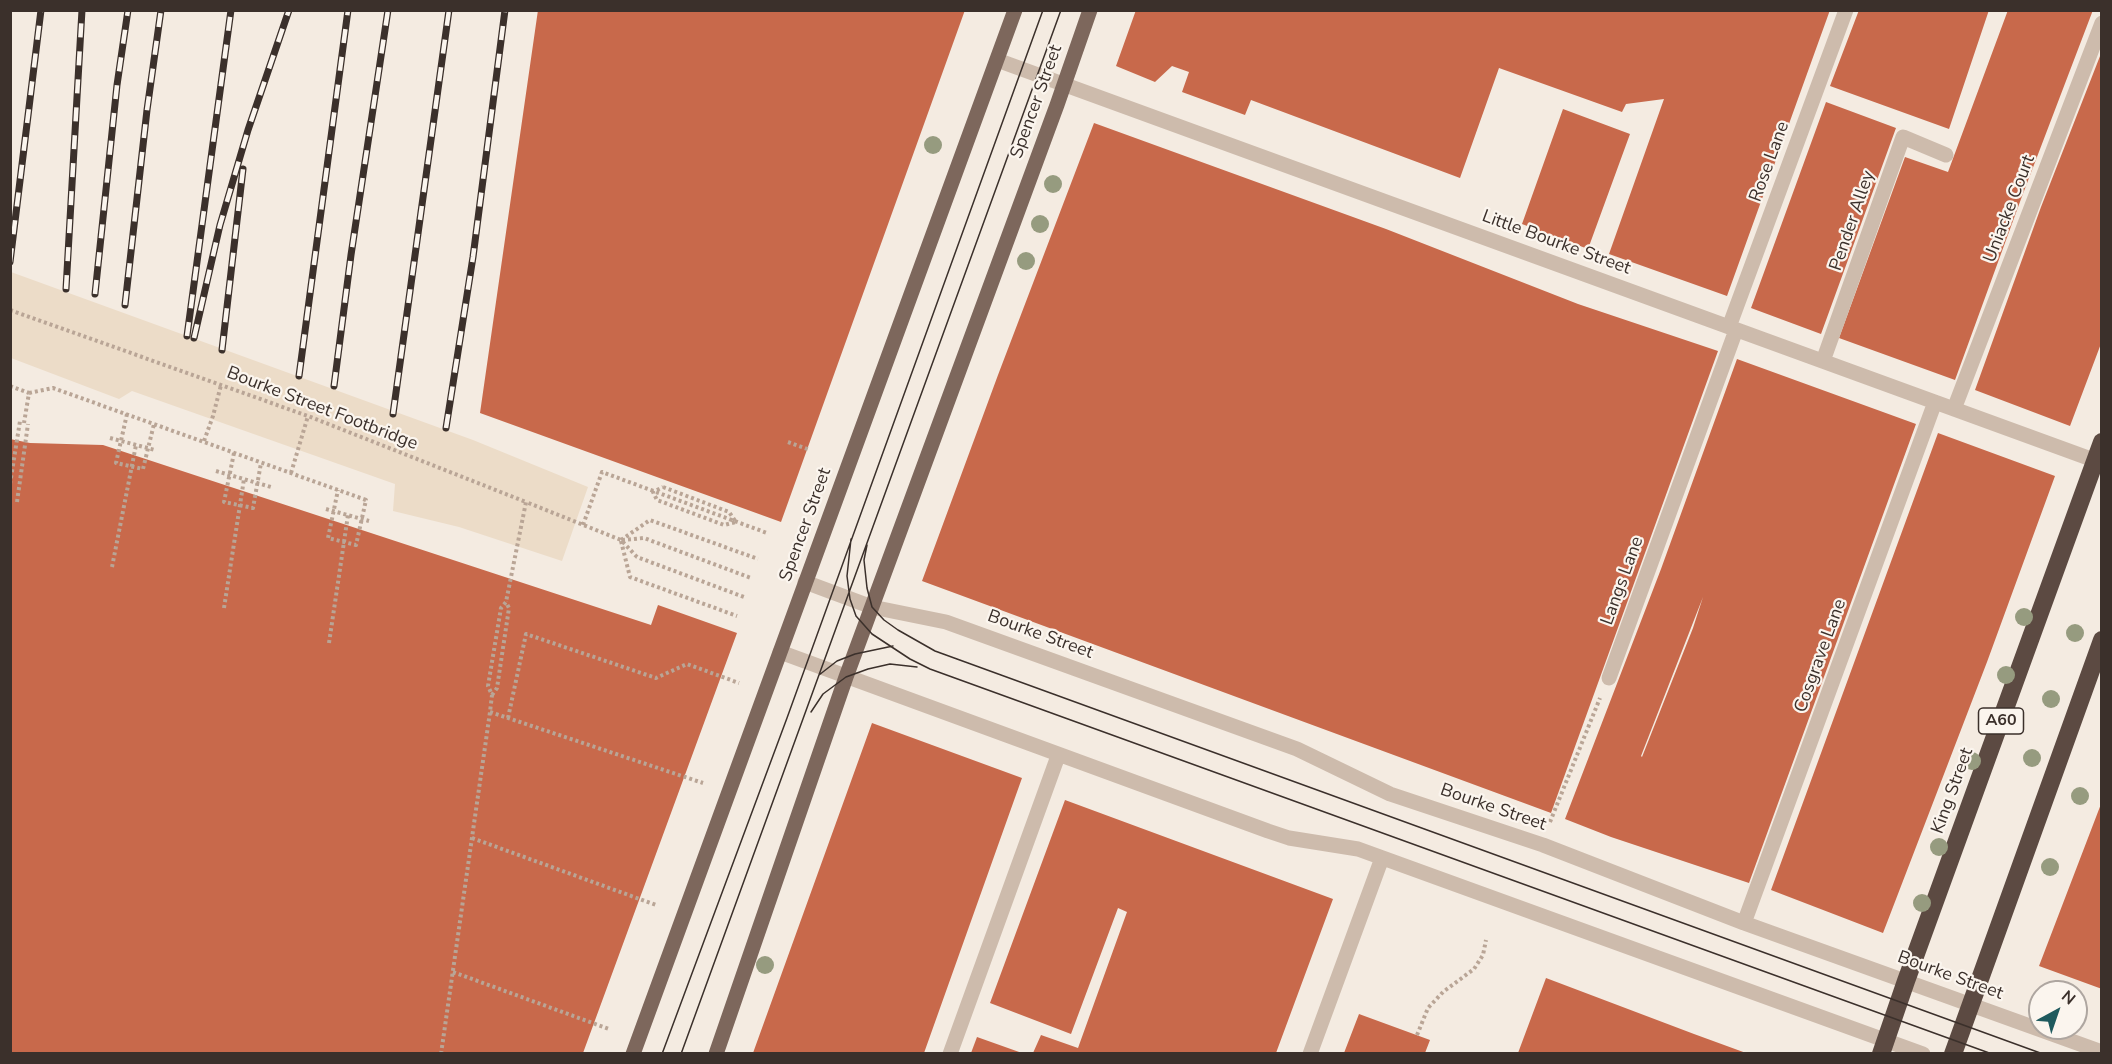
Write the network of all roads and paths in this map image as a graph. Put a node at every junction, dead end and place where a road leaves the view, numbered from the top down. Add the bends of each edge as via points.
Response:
1 (1015, 10) edge
2 (1090, 10) edge
3 (1846, 10) edge
4 (2102, 23) edge
5 (997, 60) junction
6 (1064, 84) junction
7 (1946, 155) dead end
8 (10, 310) edge
9 (1733, 328) junction
10 (1823, 360) junction
11 (221, 385) junction
12 (10, 386) edge
13 (29, 393) junction
14 (1935, 402) junction
15 (1954, 409) junction
16 (127, 414) junction
17 (308, 416) junction
18 (24, 423) junction
19 (154, 424) junction
20 (110, 438) dead end
21 (204, 442) junction
22 (788, 442) dead end
23 (2102, 442) edge
24 (136, 445) junction
25 (155, 450) dead end
26 (810, 450) dead end
27 (234, 453) junction
28 (2098, 462) edge
29 (261, 463) junction
30 (132, 466) junction
31 (216, 471) dead end
32 (291, 473) junction
33 (244, 479) junction
34 (10, 484) edge
35 (271, 487) dead end
36 (339, 490) junction
37 (17, 502) dead end
38 (526, 502) junction
39 (239, 505) junction
40 (326, 509) dead end
41 (348, 515) junction
42 (369, 521) dead end
43 (583, 525) junction
44 (767, 533) dead end
45 (621, 540) junction
46 (344, 542) junction
47 (758, 559) dead end
48 (112, 567) dead end
49 (751, 578) dead end
50 (806, 582) junction
51 (744, 597) dead end
52 (506, 602) junction
53 (872, 607) junction
54 (224, 608) dead end
55 (737, 616) dead end
56 (2102, 639) edge
57 (329, 643) dead end
58 (780, 652) junction
59 (846, 677) junction
60 (1609, 678) joint
61 (739, 683) dead end
62 (492, 695) junction
63 (490, 712) junction
64 (508, 718) junction
65 (1058, 756) junction
66 (703, 783) dead end
67 (472, 838) junction
68 (1543, 845) junction
69 (1382, 858) junction
70 (656, 906) dead end
71 (1744, 923) junction
72 (1486, 940) dead end
73 (453, 972) junction
74 (1905, 981) junction
75 (1971, 1005) junction
76 (609, 1029) dead end
77 (1417, 1035) dead end
78 (1884, 1047) edge
79 (2102, 1052) edge
80 (441, 1053) edge
81 (633, 1053) edge
82 (716, 1053) edge
83 (950, 1053) edge
84 (1310, 1053) edge
85 (1923, 1053) edge
86 (1953, 1053) edge

1 - 5 main road, Spencer Street
2 - 6 main road, Spencer Street
3 - 9 street, Rose Lane
4 - 15 street, Uniacke Court
5 - 6 street, Little Bourke Street
5 - 50 main road, Spencer Street
6 - 9 street, Little Bourke Street
6 - 53 main road, Spencer Street
7 - 10 street, Pender Alley via 1903,138
8 - 11 path, Bourke Street Footbridge, bridge
9 - 10 street, Little Bourke Street
9 - 60 street, Langs Lane
10 - 14 street, Little Bourke Street
11 - 17 path, Bourke Street Footbridge, bridge
11 - 21 path
12 - 13 path
13 - 16 path via 53,388
13 - 18 path
14 - 15 street, Little Bourke Street
14 - 71 street, Cosgrave Lane
15 - 28 street, Little Bourke Street
16 - 19 path
16 - 30 path via 116,463
17 - 32 path
17 - 38 path, Bourke Street Footbridge, bridge
18 - 34 path
18 - 37 path
19 - 21 path
19 - 30 path via 143,469
20 - 24 path
21 - 27 path
22 - 26 path
23 - 28 highway, King Street / A60
24 - 25 path
24 - 30 path
27 - 29 path
27 - 39 path via 224,502
28 - 74 highway, King Street / A60
29 - 32 path
29 - 39 path via 253,508
30 - 48 path
31 - 33 path
32 - 36 path
33 - 35 path
33 - 39 path
36 - 46 path via 328,538
36 - 46 path via 366,500 356,545
38 - 43 path, Bourke Street Footbridge
38 - 52 path
39 - 54 path
40 - 41 path
41 - 42 path
41 - 46 path
43 - 44 path via 602,472
43 - 45 path, Bourke Street Footbridge
45 - 47 path via 650,519
45 - 49 path via 644,538
45 - 51 path via 637,557
45 - 55 path via 630,577
46 - 57 path
50 - 53 street, Bourke Street
50 - 58 main road, Spencer Street
52 - 62 path via 509,608 497,688
52 - 62 path via 501,608 488,686
53 - 59 main road, Spencer Street
53 - 68 street, Bourke Street via 945,622 1297,750 1390,794
56 - 75 highway
58 - 59 street
58 - 81 main road, Spencer Street
59 - 65 street
59 - 82 main road, Spencer Street
60 - 68 path
61 - 64 path via 687,664 656,678 526,634
62 - 63 path
63 - 64 path
63 - 67 path
64 - 66 path
65 - 69 street via 1289,838 1358,849
65 - 83 street
67 - 70 path
67 - 73 path
68 - 71 street, Bourke Street
69 - 78 street
69 - 84 street
71 - 74 street, Bourke Street
72 - 77 path via 1474,969 1428,1008
73 - 76 path
73 - 80 path
74 - 75 street, Bourke Street
74 - 78 highway, King Street / A60
75 - 79 street, Bourke Street
75 - 86 highway
78 - 85 street

